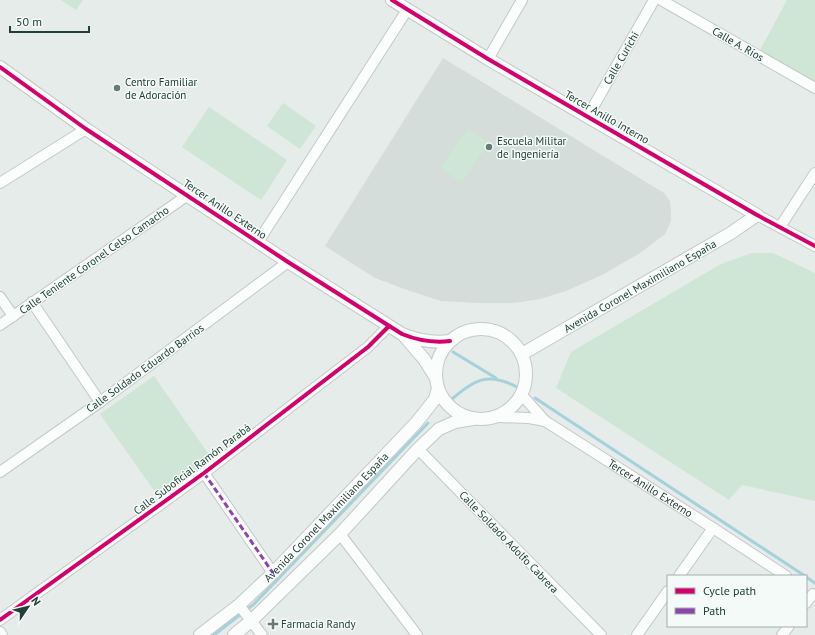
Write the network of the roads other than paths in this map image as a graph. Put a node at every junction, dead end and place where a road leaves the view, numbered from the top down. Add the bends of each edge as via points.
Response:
1 (392, 0) edge
2 (522, 0) edge
3 (654, 0) edge
4 (662, 0) edge
5 (407, 10) junction
6 (488, 59) junction
7 (0, 67) edge
8 (815, 88) edge
9 (588, 116) junction
10 (86, 129) junction
11 (815, 173) edge
12 (0, 183) edge
13 (188, 195) junction
14 (757, 215) junction
15 (780, 227) junction
16 (258, 242) junction
17 (815, 246) edge
18 (288, 262) junction
19 (0, 297) edge
20 (32, 302) junction
21 (13, 316) junction
22 (0, 325) edge
23 (388, 326) junction
24 (402, 334) junction
25 (450, 341) junction
26 (522, 354) junction
27 (437, 383) junction
28 (521, 394) junction
29 (100, 402) junction
30 (497, 417) junction
31 (473, 420) junction
32 (545, 421) junction
33 (418, 449) junction
34 (0, 472) edge
35 (204, 472) junction
36 (713, 528) junction
37 (340, 534) junction
38 (273, 573) junction
39 (679, 575) edge
40 (784, 575) edge
41 (667, 592) edge
42 (244, 613) junction
43 (0, 620) edge
44 (788, 627) edge
45 (0, 632) edge
46 (2, 635) edge
47 (200, 635) edge
48 (234, 635) edge
49 (262, 635) edge
50 (417, 635) edge
51 (600, 635) edge
52 (637, 635) edge
53 (782, 635) edge

1 - 5 street, Tercer Anillo Interno
2 - 6 street
3 - 9 street, Calle Curichi
4 - 8 street, Calle A. Ríos
5 - 6 street, Tercer Anillo Interno
5 - 16 street
6 - 9 street, Tercer Anillo Interno
7 - 10 street, Tercer Anillo Externo
9 - 14 street, Tercer Anillo Interno
10 - 12 street
10 - 13 street, Tercer Anillo Externo
11 - 15 street
13 - 16 street, Tercer Anillo Externo
13 - 20 street, Calle Teniente Coronel Celso Camacho
14 - 15 street, Tercer Anillo Interno
14 - 26 street, Avenida Coronel Maximiliano España via 731,233
15 - 17 street, Tercer Anillo Interno
16 - 18 street, Tercer Anillo Externo
18 - 23 street, Tercer Anillo Externo
18 - 29 street, Calle Soldado Eduardo Barrios
19 - 21 street
20 - 21 street, Calle Teniente Coronel Celso Camacho
20 - 29 street
21 - 22 street, Calle Teniente Coronel Celso Camacho
23 - 24 street, Tercer Anillo Externo
23 - 35 street, Calle Suboficial Ramón Parabá via 368,347
24 - 25 street, Tercer Anillo Externo via 421,341
24 - 27 street, Tercer Anillo Externo via 424,360
25 - 26 street via 468,331 489,329 503,334
25 - 27 street via 442,352
26 - 28 street via 526,374
27 - 31 street via 452,408
27 - 38 street, Avenida Coronel Maximiliano España via 434,399 416,423
28 - 30 street via 507,411
28 - 32 street, Tercer Anillo Externo
29 - 34 street, Calle Soldado Eduardo Barrios
30 - 31 street
30 - 32 street
31 - 33 street, Avenida Coronel Maximiliano España via 454,422 439,429
32 - 36 street, Tercer Anillo Externo
33 - 37 street, Avenida Coronel Maximiliano España
33 - 51 street, Calle Soldado Adolfo Cabrera
35 - 38 street
35 - 43 street, Calle Suboficial Ramón Parabá
36 - 39 street
36 - 40 street, Tercer Anillo Externo
37 - 42 street, Avenida Coronel Maximiliano España
37 - 50 street
38 - 42 street, Avenida Coronel Maximiliano España
41 - 52 street
42 - 47 street, Avenida Coronel Maximiliano España
42 - 48 street, Avenida Coronel Maximiliano España
42 - 49 street
44 - 53 street
45 - 46 street

